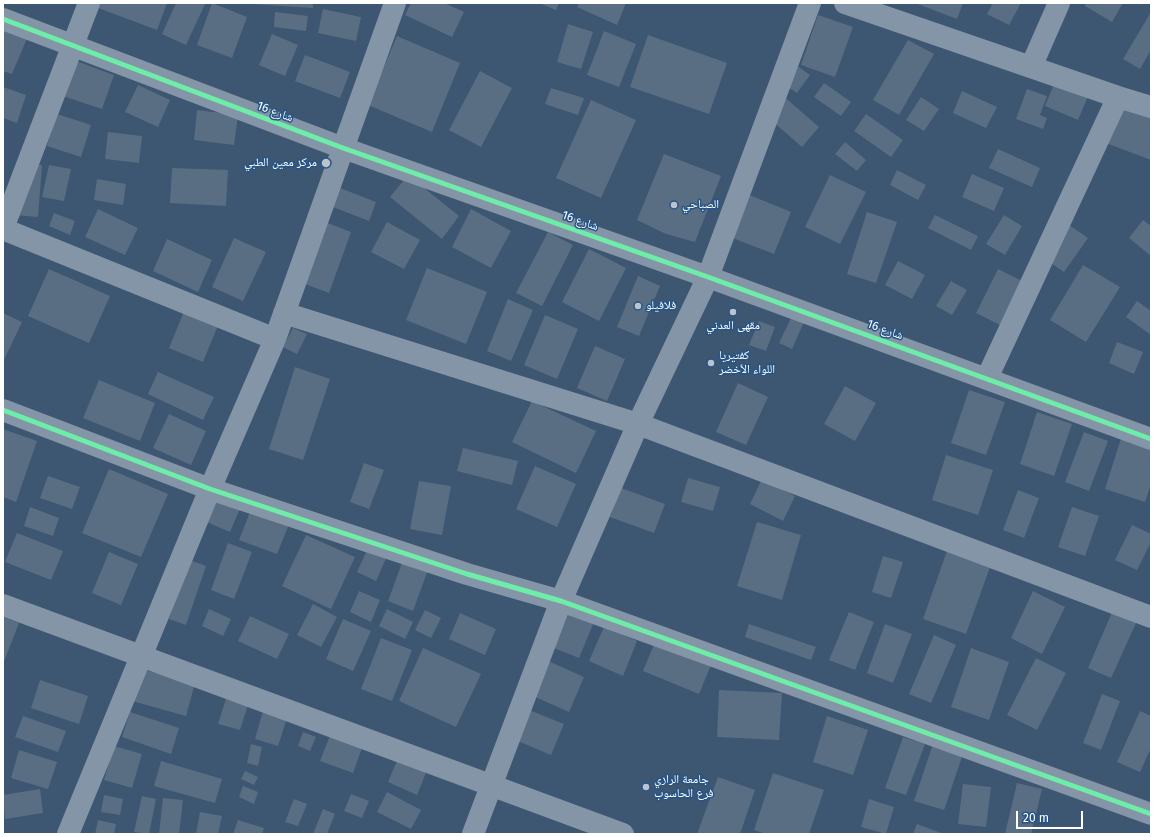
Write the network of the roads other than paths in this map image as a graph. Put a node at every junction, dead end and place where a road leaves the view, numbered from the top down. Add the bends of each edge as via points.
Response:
1 (90, 3) edge
2 (395, 3) edge
3 (810, 3) edge
4 (845, 3) edge
5 (1059, 3) edge
6 (3, 19) edge
7 (73, 46) junction
8 (1031, 68) junction
9 (1118, 98) junction
10 (1151, 107) edge
11 (343, 148) junction
12 (3, 228) edge
13 (708, 277) junction
14 (284, 313) junction
15 (275, 339) junction
16 (987, 378) junction
17 (3, 410) edge
18 (638, 424) junction
19 (1151, 439) edge
20 (210, 489) junction
21 (561, 601) junction
22 (3, 605) edge
23 (1151, 617) edge
24 (141, 656) junction
25 (490, 785) junction
26 (1151, 814) edge
27 (68, 834) edge
28 (473, 834) edge
29 (623, 834) edge

1 - 7 street
2 - 11 street
3 - 13 street
4 - 8 street
5 - 8 street
6 - 7 street, شارع 16
7 - 11 street, شارع 16
7 - 12 street
8 - 9 street
9 - 10 street
9 - 16 street
11 - 13 street, شارع 16
11 - 14 street
12 - 15 street
13 - 16 street, شارع 16
13 - 18 street
14 - 15 street
14 - 18 street
15 - 20 street
16 - 19 street, شارع 16
17 - 20 street
18 - 21 street
18 - 23 street
20 - 21 street via 467,574
20 - 24 street
21 - 25 street
21 - 26 street
22 - 24 street
24 - 25 street
24 - 27 street
25 - 28 street
25 - 29 street

